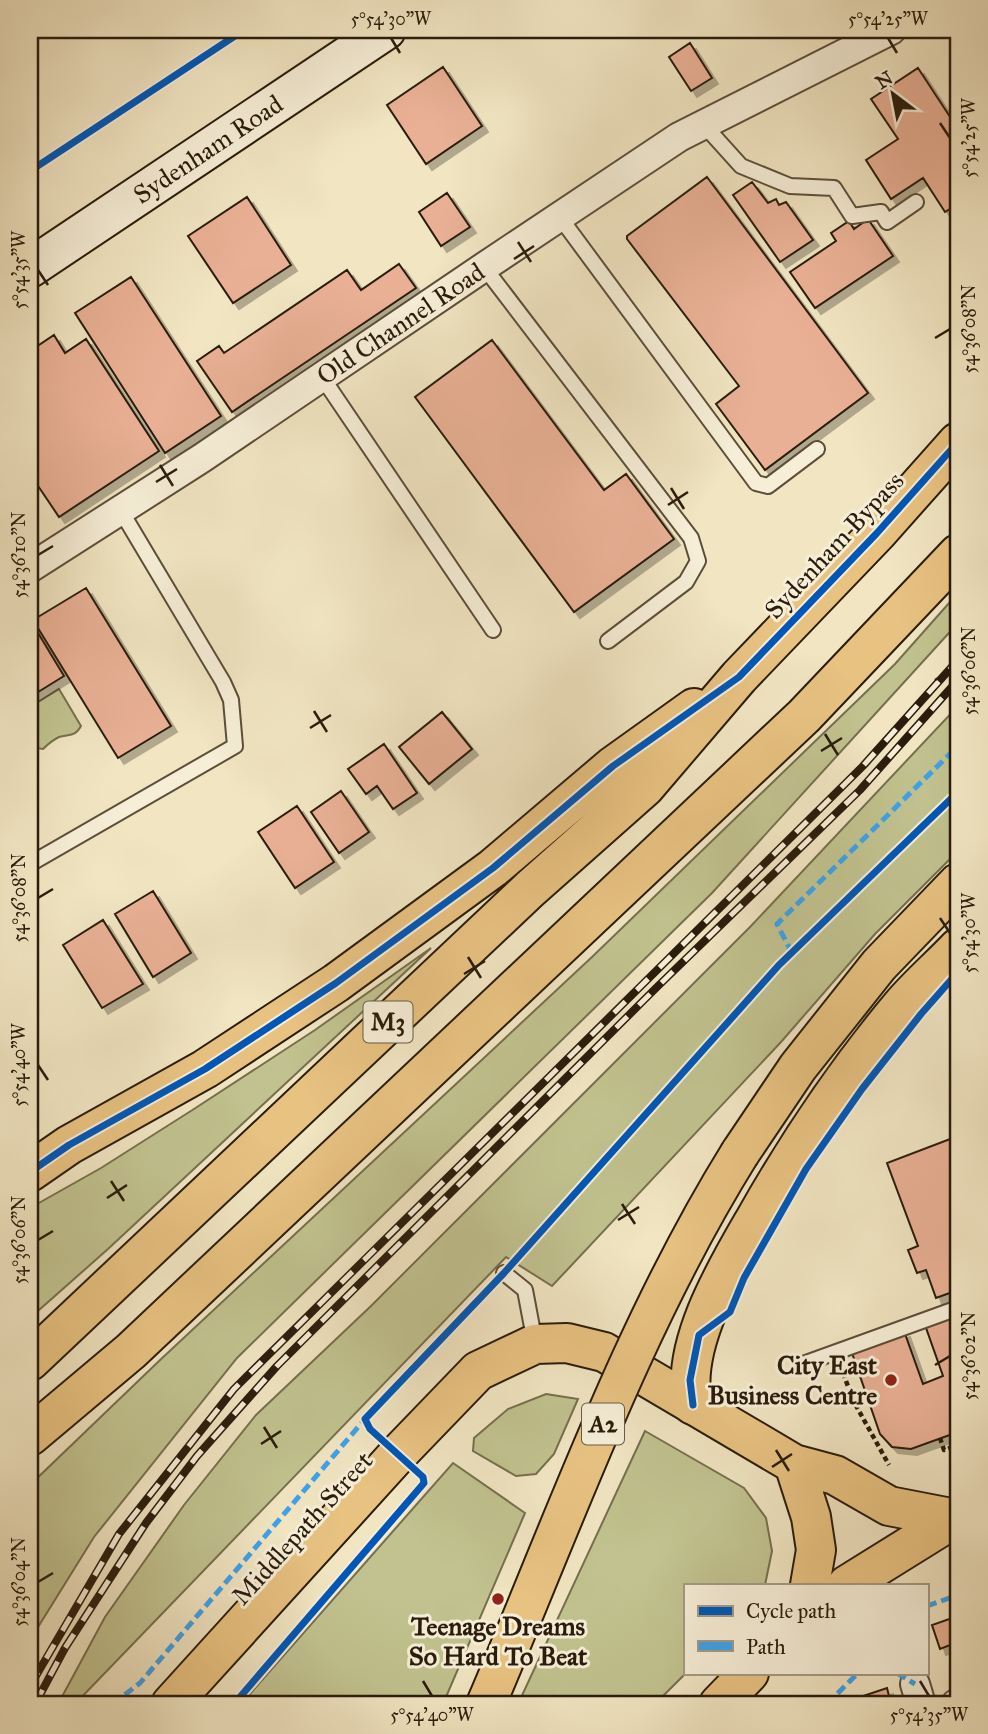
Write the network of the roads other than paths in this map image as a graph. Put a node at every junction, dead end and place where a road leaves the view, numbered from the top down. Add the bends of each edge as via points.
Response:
1 (386, 30) edge
2 (891, 30) edge
3 (704, 125) junction
4 (916, 202) dead end
5 (559, 216) junction
6 (484, 267) junction
7 (30, 268) edge
8 (322, 377) junction
9 (958, 442) edge
10 (817, 449) dead end
11 (121, 511) junction
12 (958, 554) edge
13 (30, 568) edge
14 (493, 630) dead end
15 (608, 641) dead end
16 (739, 677) junction
17 (30, 864) edge
18 (958, 883) edge
19 (958, 948) edge
20 (30, 1172) edge
21 (504, 1273) dead end
22 (958, 1308) edge
23 (535, 1344) junction
24 (30, 1361) edge
25 (803, 1364) dead end
26 (693, 1405) junction
27 (30, 1436) edge
28 (794, 1464) junction
29 (955, 1517) edge
30 (813, 1567) edge
31 (849, 1584) edge
32 (748, 1674) edge
33 (170, 1704) edge
34 (486, 1704) edge
35 (719, 1704) edge

1 - 7 street, Sydenham Road
2 - 3 street, Old Channel Road
3 - 4 lane via 741,166 790,186 834,188 852,216 881,212 887,222
3 - 5 street, Old Channel Road
5 - 6 street, Old Channel Road
5 - 10 lane via 756,483 768,486
6 - 8 street, Old Channel Road
6 - 15 lane via 691,538 698,561 685,582
8 - 11 street, Old Channel Road
8 - 14 lane
9 - 16 main road, Sydenham Bypass
11 - 13 street, Old Channel Road
11 - 17 lane via 223,682 231,701 235,746
12 - 27 main road, M3 via 804,716 141,1342
16 - 20 main road via 613,766 493,868 336,983 205,1069
16 - 24 main road, M3 via 645,788 510,907
18 - 34 main road, A2, bridge via 879,965 798,1068 702,1218 613,1400
19 - 26 main road via 895,1013 791,1156 724,1273 702,1323 690,1380
21 - 23 lane via 525,1290
22 - 25 lane
23 - 26 main road, Middlepath Street / A2 via 567,1343 604,1352
23 - 33 main road, Middlepath Street / A2 via 478,1371
26 - 28 main road, Middlepath Street / A2
28 - 29 main road, Middlepath Street via 835,1475 889,1506
28 - 30 main road via 811,1517
29 - 31 main road
32 - 35 main road

